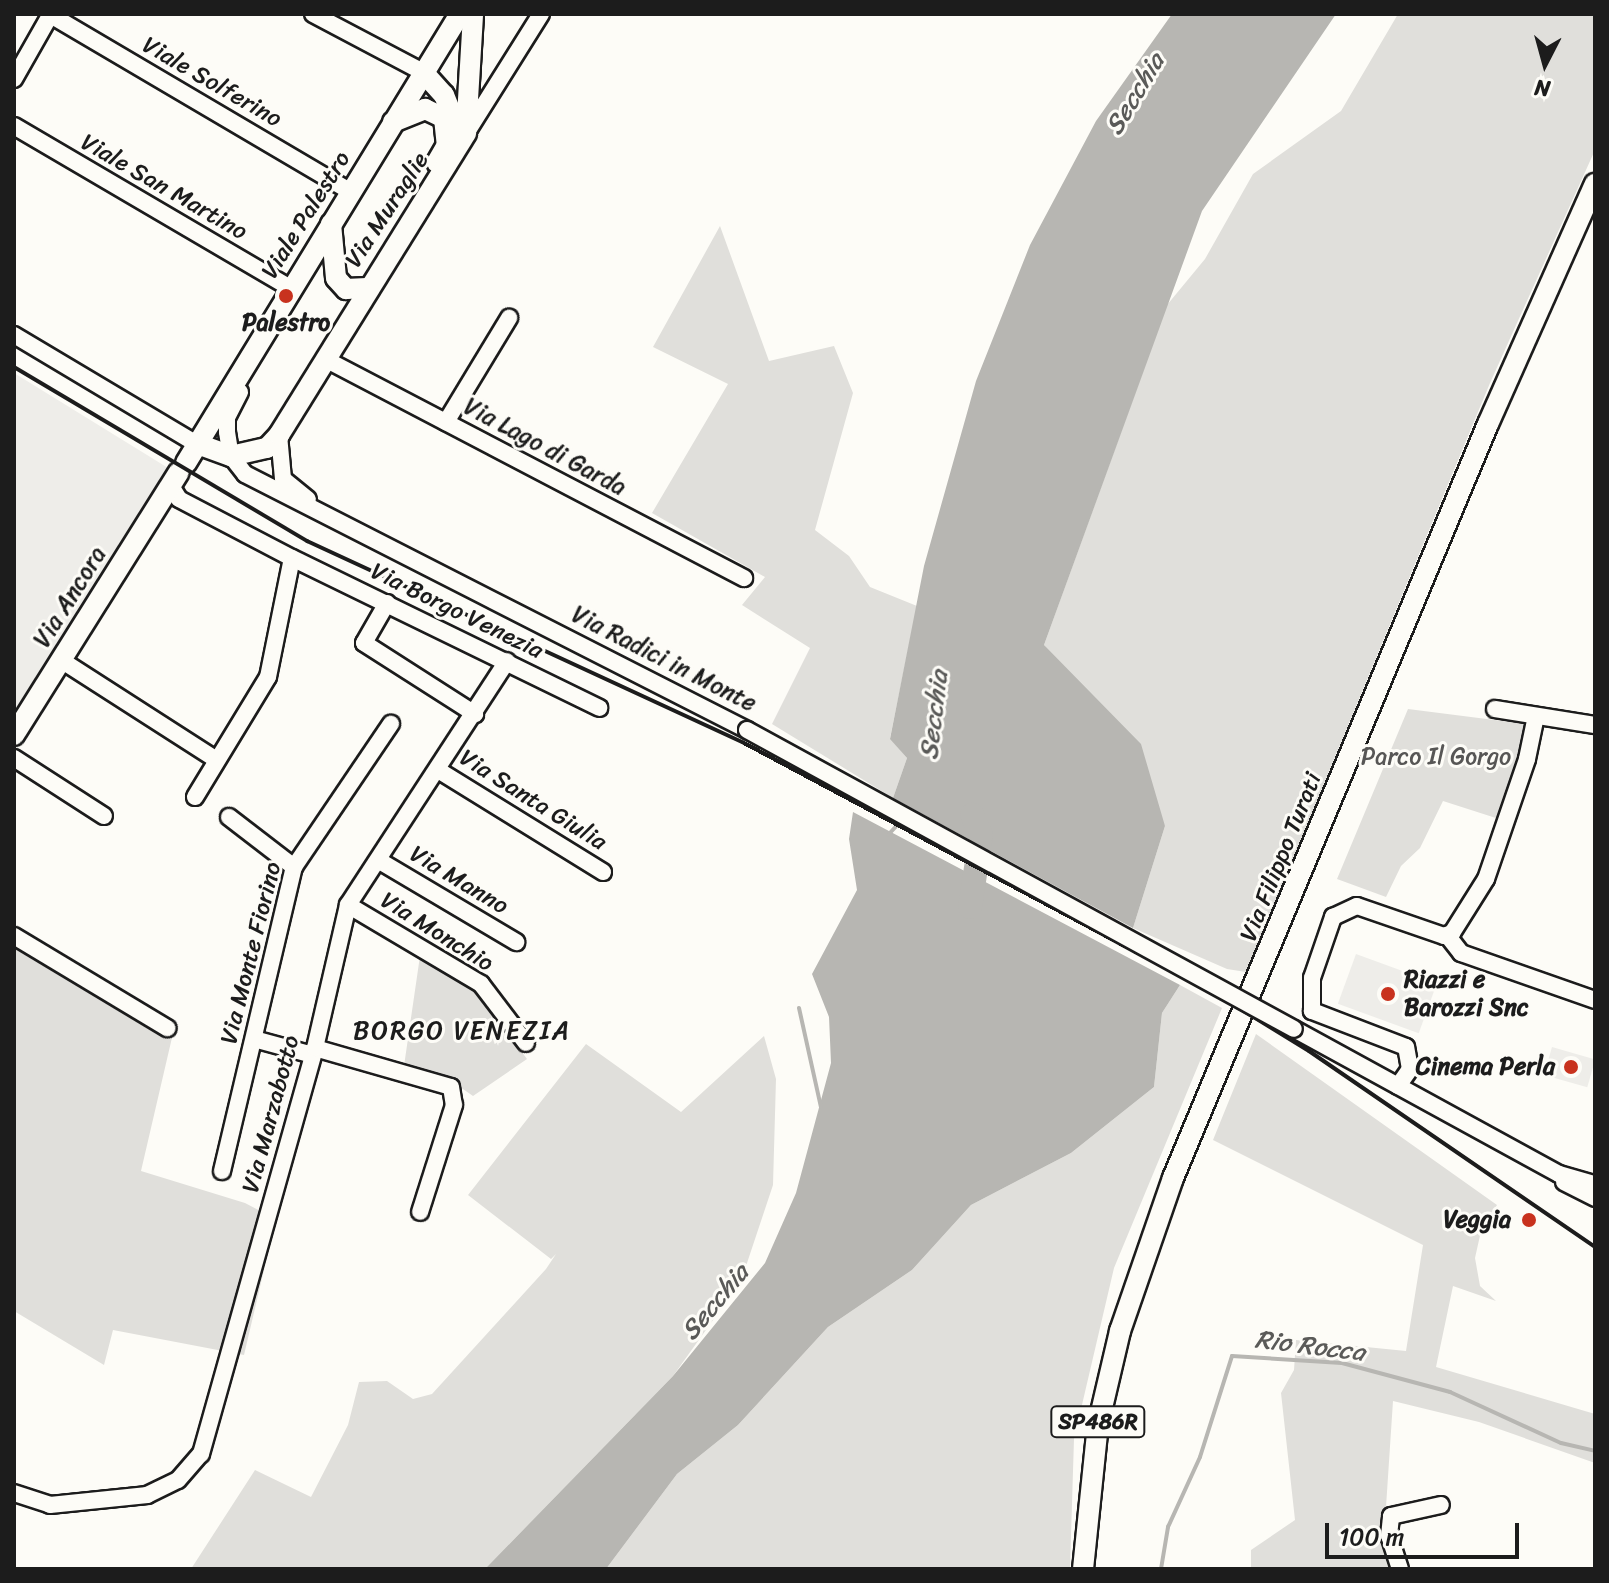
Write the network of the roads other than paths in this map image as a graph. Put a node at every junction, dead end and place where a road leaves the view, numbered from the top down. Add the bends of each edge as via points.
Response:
1 (50, 14) edge
2 (313, 14) edge
3 (460, 14) edge
4 (473, 14) edge
5 (541, 14) edge
6 (423, 72) junction
7 (14, 79) edge
8 (393, 122) junction
9 (14, 126) edge
10 (466, 133) junction
11 (1595, 184) edge
12 (351, 192) junction
13 (428, 193) junction
14 (331, 224) junction
15 (396, 240) junction
16 (290, 288) junction
17 (367, 288) junction
18 (509, 318) dead end
19 (14, 335) edge
20 (258, 340) junction
21 (325, 359) junction
22 (446, 422) junction
23 (279, 435) junction
24 (195, 443) junction
25 (231, 456) junction
26 (179, 474) junction
27 (310, 504) junction
28 (292, 558) junction
29 (744, 578) dead end
30 (387, 603) junction
31 (61, 660) junction
32 (507, 661) junction
33 (599, 708) dead end
34 (1495, 709) dead end
35 (475, 714) junction
36 (1536, 716) junction
37 (391, 724) dead end
38 (1595, 725) edge
39 (14, 735) edge
40 (14, 758) edge
41 (215, 759) junction
42 (438, 770) junction
43 (195, 797) dead end
44 (104, 816) dead end
45 (229, 817) dead end
46 (378, 860) junction
47 (294, 867) junction
48 (603, 872) dead end
49 (348, 905) junction
50 (1447, 935) junction
51 (14, 936) edge
52 (516, 942) dead end
53 (1595, 1000) edge
54 (167, 1028) dead end
55 (254, 1039) junction
56 (526, 1043) dead end
57 (314, 1051) junction
58 (1398, 1086) junction
59 (222, 1171) dead end
60 (1559, 1174) junction
61 (1595, 1184) edge
62 (1595, 1198) edge
63 (420, 1212) dead end
64 (14, 1493) edge
65 (1441, 1505) dead end
66 (1083, 1569) edge
67 (1400, 1569) edge

1 - 7 street
1 - 12 street, Viale Solferino
2 - 6 street
3 - 6 main road, Viale Palestro
4 - 10 main road
5 - 10 street, Via Muraglie
6 - 8 main road, Viale Palestro
6 - 13 main road via 444,95 457,127
8 - 12 main road, Viale Palestro
8 - 15 main road via 425,109 444,118 448,133 447,145 397,228
9 - 16 street, Viale San Martino
10 - 13 main road, Via Muraglie
11 - 66 main road, Via Filippo Turati / SP486R via 1488,424 1173,1178 1120,1331 1098,1425
12 - 14 main road, Viale Palestro
13 - 15 main road, Via Muraglie
14 - 16 main road, Viale Palestro
14 - 17 main road via 336,278 346,289
15 - 17 main road, Via Muraglie
16 - 20 main road, Viale Palestro
17 - 21 main road, Via Muraglie
18 - 22 street
19 - 24 street, Via Radici in Monte
20 - 24 main road, Viale Palestro
20 - 25 street via 253,369 227,418
21 - 22 street, Via Lago di Garda
21 - 23 main road, Via Muraglie
22 - 29 street, Via Lago di Garda
23 - 25 main road via 267,448
23 - 27 street via 283,479
24 - 25 main road, Via Radici in Monte
24 - 26 main road, Via Ancora
25 - 27 street, Via Radici in Monte via 245,474
26 - 28 street, Via Borgo Venezia via 291,550
26 - 31 main road, Via Ancora
27 - 58 street, Via Radici in Monte, bridge via 747,730
28 - 30 street, Via Borgo Venezia
28 - 41 street via 268,677
30 - 32 street, Via Borgo Venezia
30 - 35 street via 364,643
31 - 39 main road, Via Ancora
31 - 41 street
32 - 33 street, Via Borgo Venezia
32 - 35 street, Via Marzabotto
34 - 36 street
35 - 42 street, Via Marzabotto
36 - 38 street
36 - 50 street via 1527,759 1486,879
37 - 47 street, Via Monte Fiorino
40 - 44 street
41 - 43 street
42 - 46 street, Via Marzabotto
42 - 48 street, Via Santa Giulia
45 - 47 street
46 - 49 street, Via Marzabotto
46 - 52 street, Via Manno
47 - 55 street, Via Monte Fiorino
49 - 56 street, Via Monchio via 481,984
49 - 57 street, Via Marzabotto
50 - 53 street via 1461,953
50 - 58 street via 1357,906 1341,909 1333,917 1312,978 1312,1011 1411,1053 1410,1069
51 - 54 street
55 - 57 street
55 - 59 street, Via Monte Fiorino
57 - 63 street via 451,1087 454,1105
57 - 64 street, Via Marzabotto via 201,1454 178,1480 147,1495 50,1505
58 - 60 street, Via Radici in Monte
60 - 61 street
60 - 62 street
65 - 67 street via 1391,1516 1389,1536

